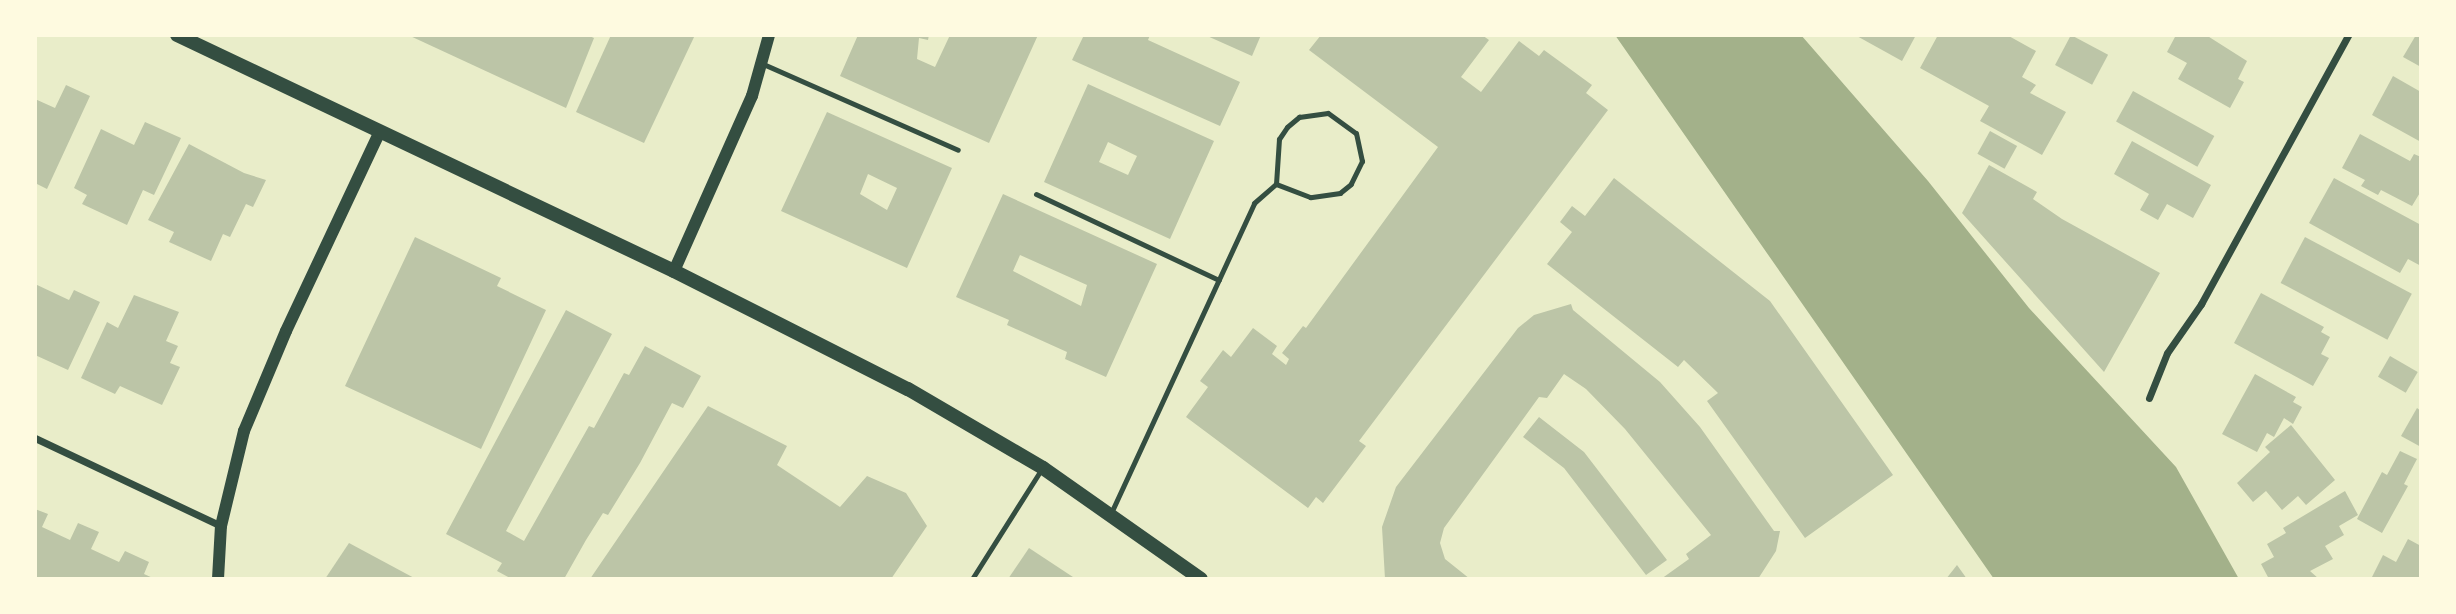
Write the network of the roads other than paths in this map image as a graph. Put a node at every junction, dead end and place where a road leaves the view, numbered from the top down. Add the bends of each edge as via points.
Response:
1 (177, 35) edge
2 (769, 35) edge
3 (2348, 35) edge
4 (761, 63) junction
5 (379, 133) junction
6 (958, 150) dead end
7 (1276, 184) junction
8 (1036, 194) dead end
9 (674, 271) junction
10 (1219, 280) junction
11 (2149, 398) dead end
12 (35, 438) edge
13 (1043, 468) junction
14 (1111, 513) junction
15 (221, 526) junction
16 (218, 579) edge
17 (972, 579) edge
18 (1201, 579) edge

1 - 5 main road
2 - 4 street
3 - 11 street via 2201,304 2167,354
4 - 6 lane
4 - 9 street via 752,96
5 - 9 main road
5 - 15 street via 255,402 230,478
7 - 7 lane via 1310,197 1340,193 1351,184 1362,161 1356,133 1328,113 1299,117 1279,139
7 - 10 lane via 1254,203
8 - 10 lane
9 - 13 main road via 908,389
10 - 14 lane
12 - 15 street
13 - 14 main road
13 - 17 lane
14 - 18 main road
15 - 16 street

